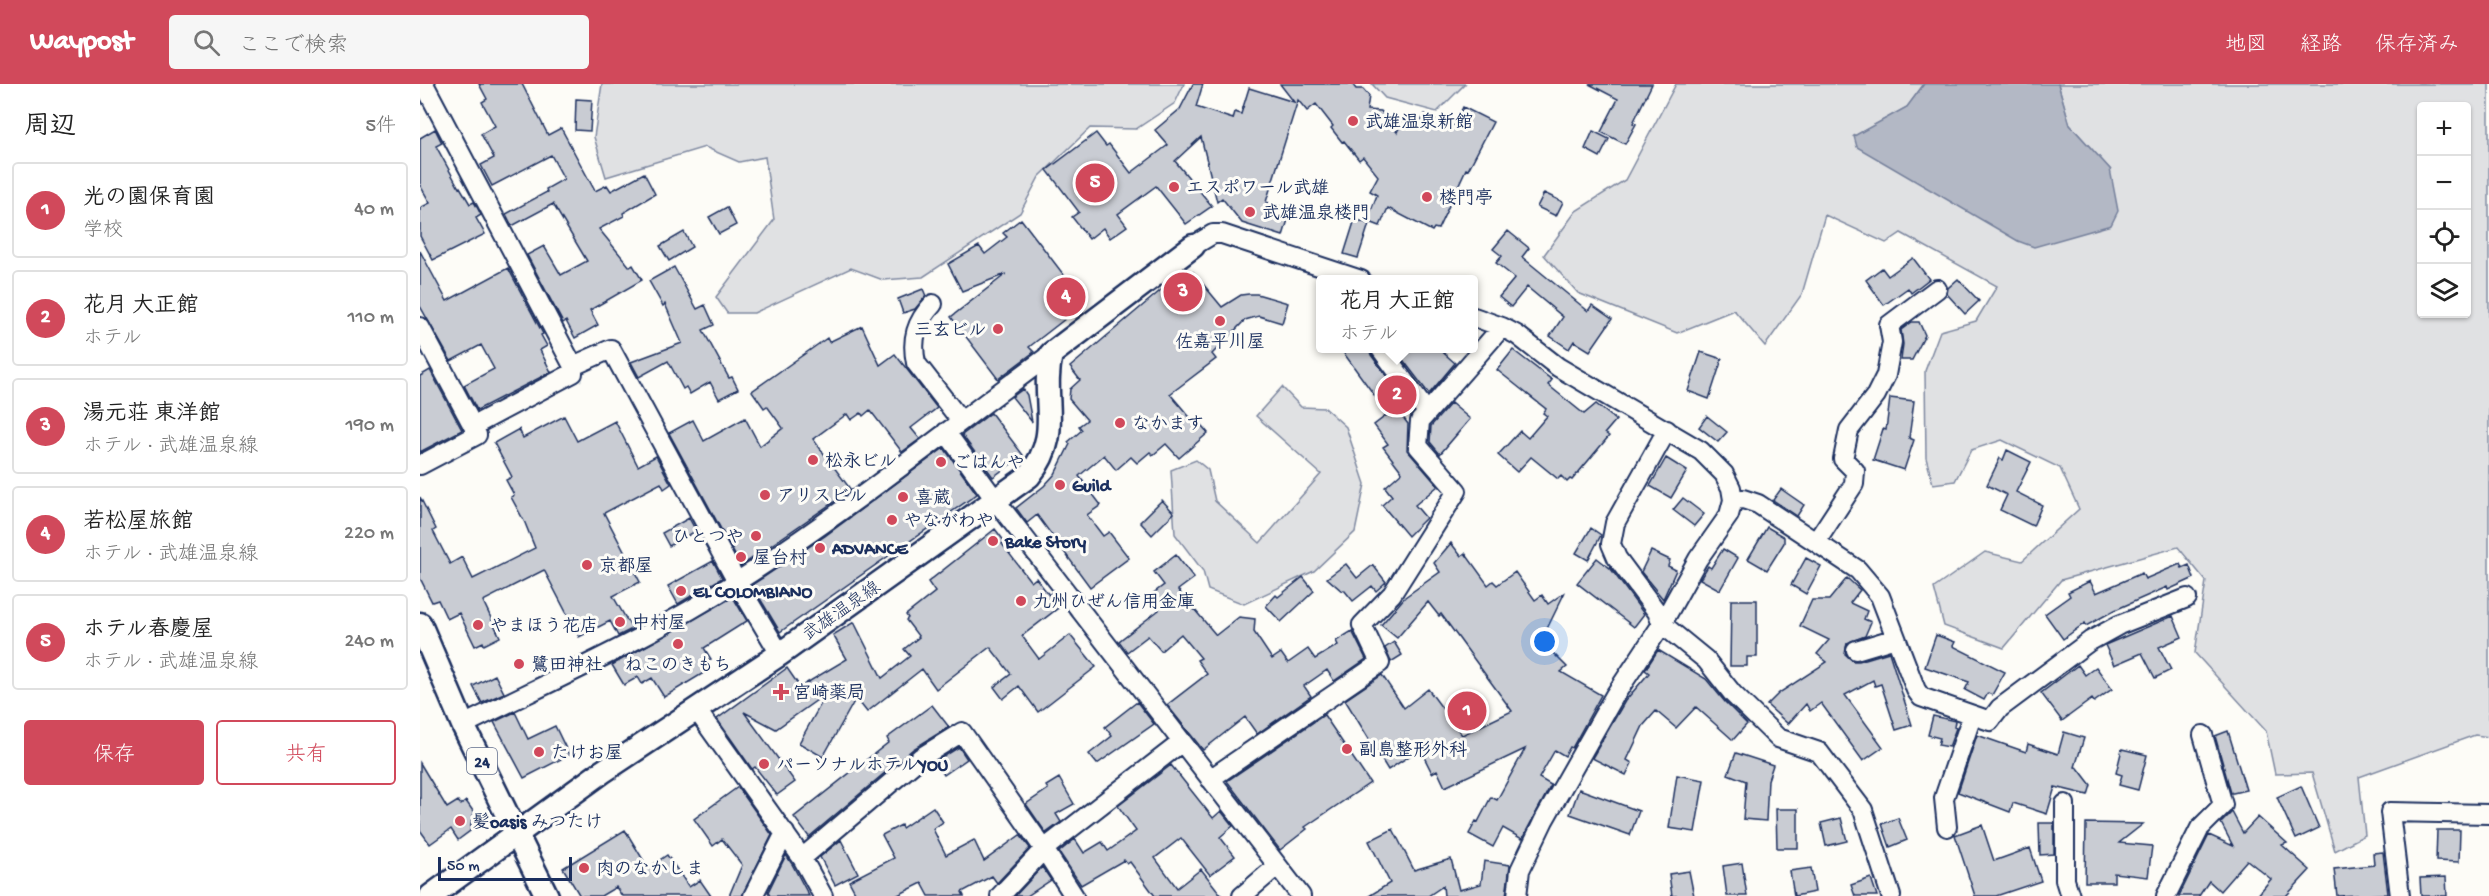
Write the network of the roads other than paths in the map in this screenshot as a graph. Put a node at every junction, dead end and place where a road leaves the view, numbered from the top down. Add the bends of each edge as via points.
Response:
1 (423, 84) edge
2 (1193, 246) joint
3 (1349, 275) edge
4 (1936, 289) dead end
5 (933, 304) dead end
6 (1478, 319) edge
7 (420, 327) edge
8 (1502, 327) junction
9 (1384, 353) edge
10 (1051, 354) junction
11 (573, 366) junction
12 (1427, 412) junction
13 (961, 421) junction
14 (473, 426) junction
15 (1667, 430) junction
16 (946, 432) junction
17 (420, 465) edge
18 (1733, 500) junction
19 (996, 501) junction
20 (1816, 542) junction
21 (736, 582) junction
22 (2187, 598) dead end
23 (420, 624) edge
24 (1662, 624) junction
25 (1896, 638) junction
26 (1856, 650) dead end
27 (780, 654) junction
28 (696, 709) junction
29 (1972, 716) junction
30 (463, 725) junction
31 (2203, 735) dead end
32 (1182, 742) junction
33 (1210, 779) junction
34 (2065, 804) dead end
35 (2489, 814) edge
36 (1947, 827) dead end
37 (517, 833) junction
38 (785, 834) junction
39 (1044, 849) junction
40 (802, 858) junction
41 (1277, 866) junction
42 (431, 896) edge
43 (547, 896) edge
44 (753, 896) edge
45 (823, 896) edge
46 (1000, 896) edge
47 (1074, 896) edge
48 (1242, 896) edge
49 (1301, 896) edge
50 (1517, 896) edge
51 (1891, 896) edge
52 (2070, 896) edge
53 (2166, 896) edge
54 (2400, 896) edge

1 - 11 street
2 - 3 street via 1213,234 1222,234
2 - 10 main road
4 - 20 street via 1889,325 1892,342 1886,375 1850,430 1844,459 1855,471 1854,484
5 - 13 street via 917,326 916,363
6 - 8 street
7 - 14 street
8 - 12 street
8 - 15 street via 1558,367
9 - 12 street
10 - 13 street
10 - 19 main road, 武雄温泉線 via 1047,369 1050,432 1046,449 1029,476
11 - 14 street via 573,373
11 - 21 street via 611,349
12 - 33 street via 1419,421 1418,446 1457,491 1392,594 1362,625 1380,663
13 - 16 street
14 - 17 street via 477,435
15 - 18 street via 1701,451 1724,474
15 - 24 street via 1615,523 1611,544
16 - 19 street
16 - 21 street via 795,544
18 - 20 street via 1758,504
18 - 24 street via 1730,515 1698,559
19 - 27 main road, 武雄温泉線
19 - 32 street
20 - 25 street via 1858,570 1880,596
21 - 27 street
21 - 30 street via 667,623
22 - 29 street via 2090,641 2000,708 1990,721
23 - 30 main road, 24
24 - 50 street via 1615,695 1544,820 1520,870
24 - 51 street via 1706,660 1733,694 1778,738 1819,752 1863,810
25 - 26 street
25 - 29 street via 1921,697
27 - 28 main road, 武雄温泉線
28 - 37 main road, 武雄温泉線
28 - 38 street
29 - 36 street via 1944,798
30 - 37 main road, 24
31 - 53 street via 2223,805 2200,828
32 - 33 street
32 - 39 street
33 - 41 street
34 - 52 street via 2065,880
35 - 54 street via 2390,812
37 - 42 main road, 武雄温泉線
37 - 43 main road, 24
38 - 40 street
38 - 44 street
39 - 40 street via 962,732 920,758
39 - 46 street
39 - 47 street
40 - 45 street
41 - 48 street
41 - 49 street

